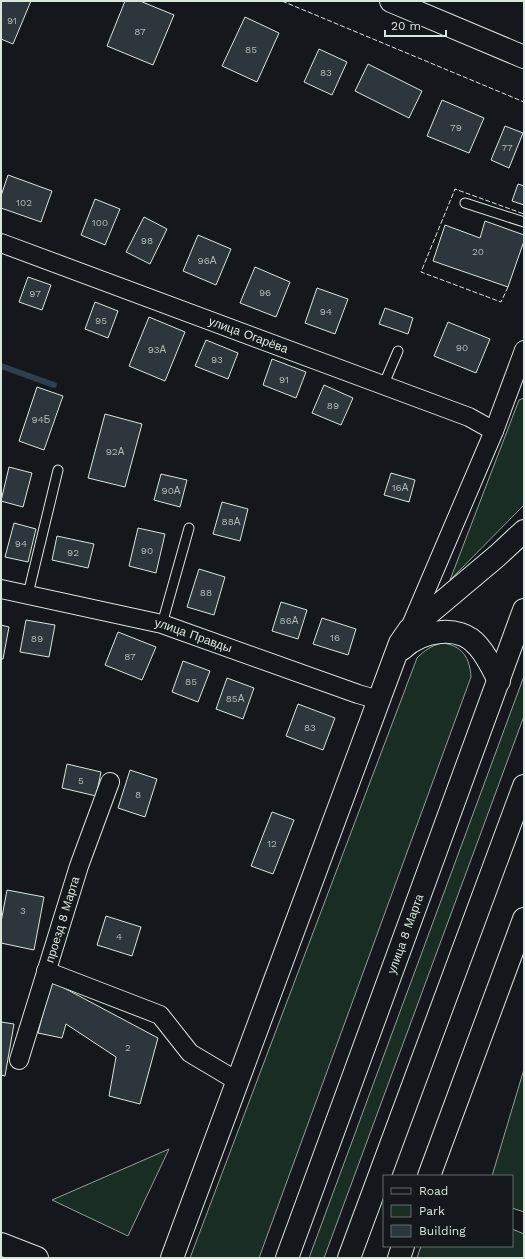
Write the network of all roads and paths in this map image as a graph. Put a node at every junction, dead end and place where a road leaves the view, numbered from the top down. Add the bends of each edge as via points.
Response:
1 (391, 1) edge
2 (524, 57) edge
3 (465, 203) dead end
4 (524, 222) edge
5 (1, 243) edge
6 (524, 350) edge
7 (398, 351) dead end
8 (384, 386) junction
9 (494, 431) junction
10 (58, 470) dead end
11 (189, 528) dead end
12 (524, 531) edge
13 (1, 589) edge
14 (28, 594) junction
15 (524, 610) edge
16 (162, 624) junction
17 (409, 630) junction
18 (396, 656) junction
19 (498, 681) junction
20 (379, 700) junction
21 (110, 782) dead end
22 (524, 786) edge
23 (524, 919) edge
24 (46, 970) junction
25 (19, 1060) dead end
26 (237, 1081) junction
27 (429, 1175) edge
28 (1, 1244) edge
29 (404, 1247) edge
30 (37, 1258) edge
31 (172, 1258) edge
32 (287, 1258) edge
33 (349, 1258) edge
34 (399, 1258) edge

1 - 2 main road
3 - 4 lane
5 - 8 street, улица Огарёва
6 - 9 street
7 - 8 lane
8 - 9 street, улица Огарёва via 469,417
9 - 17 street
10 - 14 lane
11 - 16 lane
12 - 17 main road
13 - 14 street, улица Правды
14 - 16 street, улица Правды
15 - 19 main road, улица 8 Марта
16 - 20 street, улица Правды
17 - 18 main road via 400,643
18 - 19 main road via 408,644 425,635 446,632 464,635 478,645
18 - 20 main road
19 - 32 main road, улица 8 Марта
20 - 26 main road
21 - 24 street, проезд 8 Марта via 79,866
22 - 33 main road
23 - 27 main road
24 - 25 street, проезд 8 Марта
24 - 26 street via 160,1015 190,1053
26 - 31 main road
28 - 30 main road
29 - 34 main road

